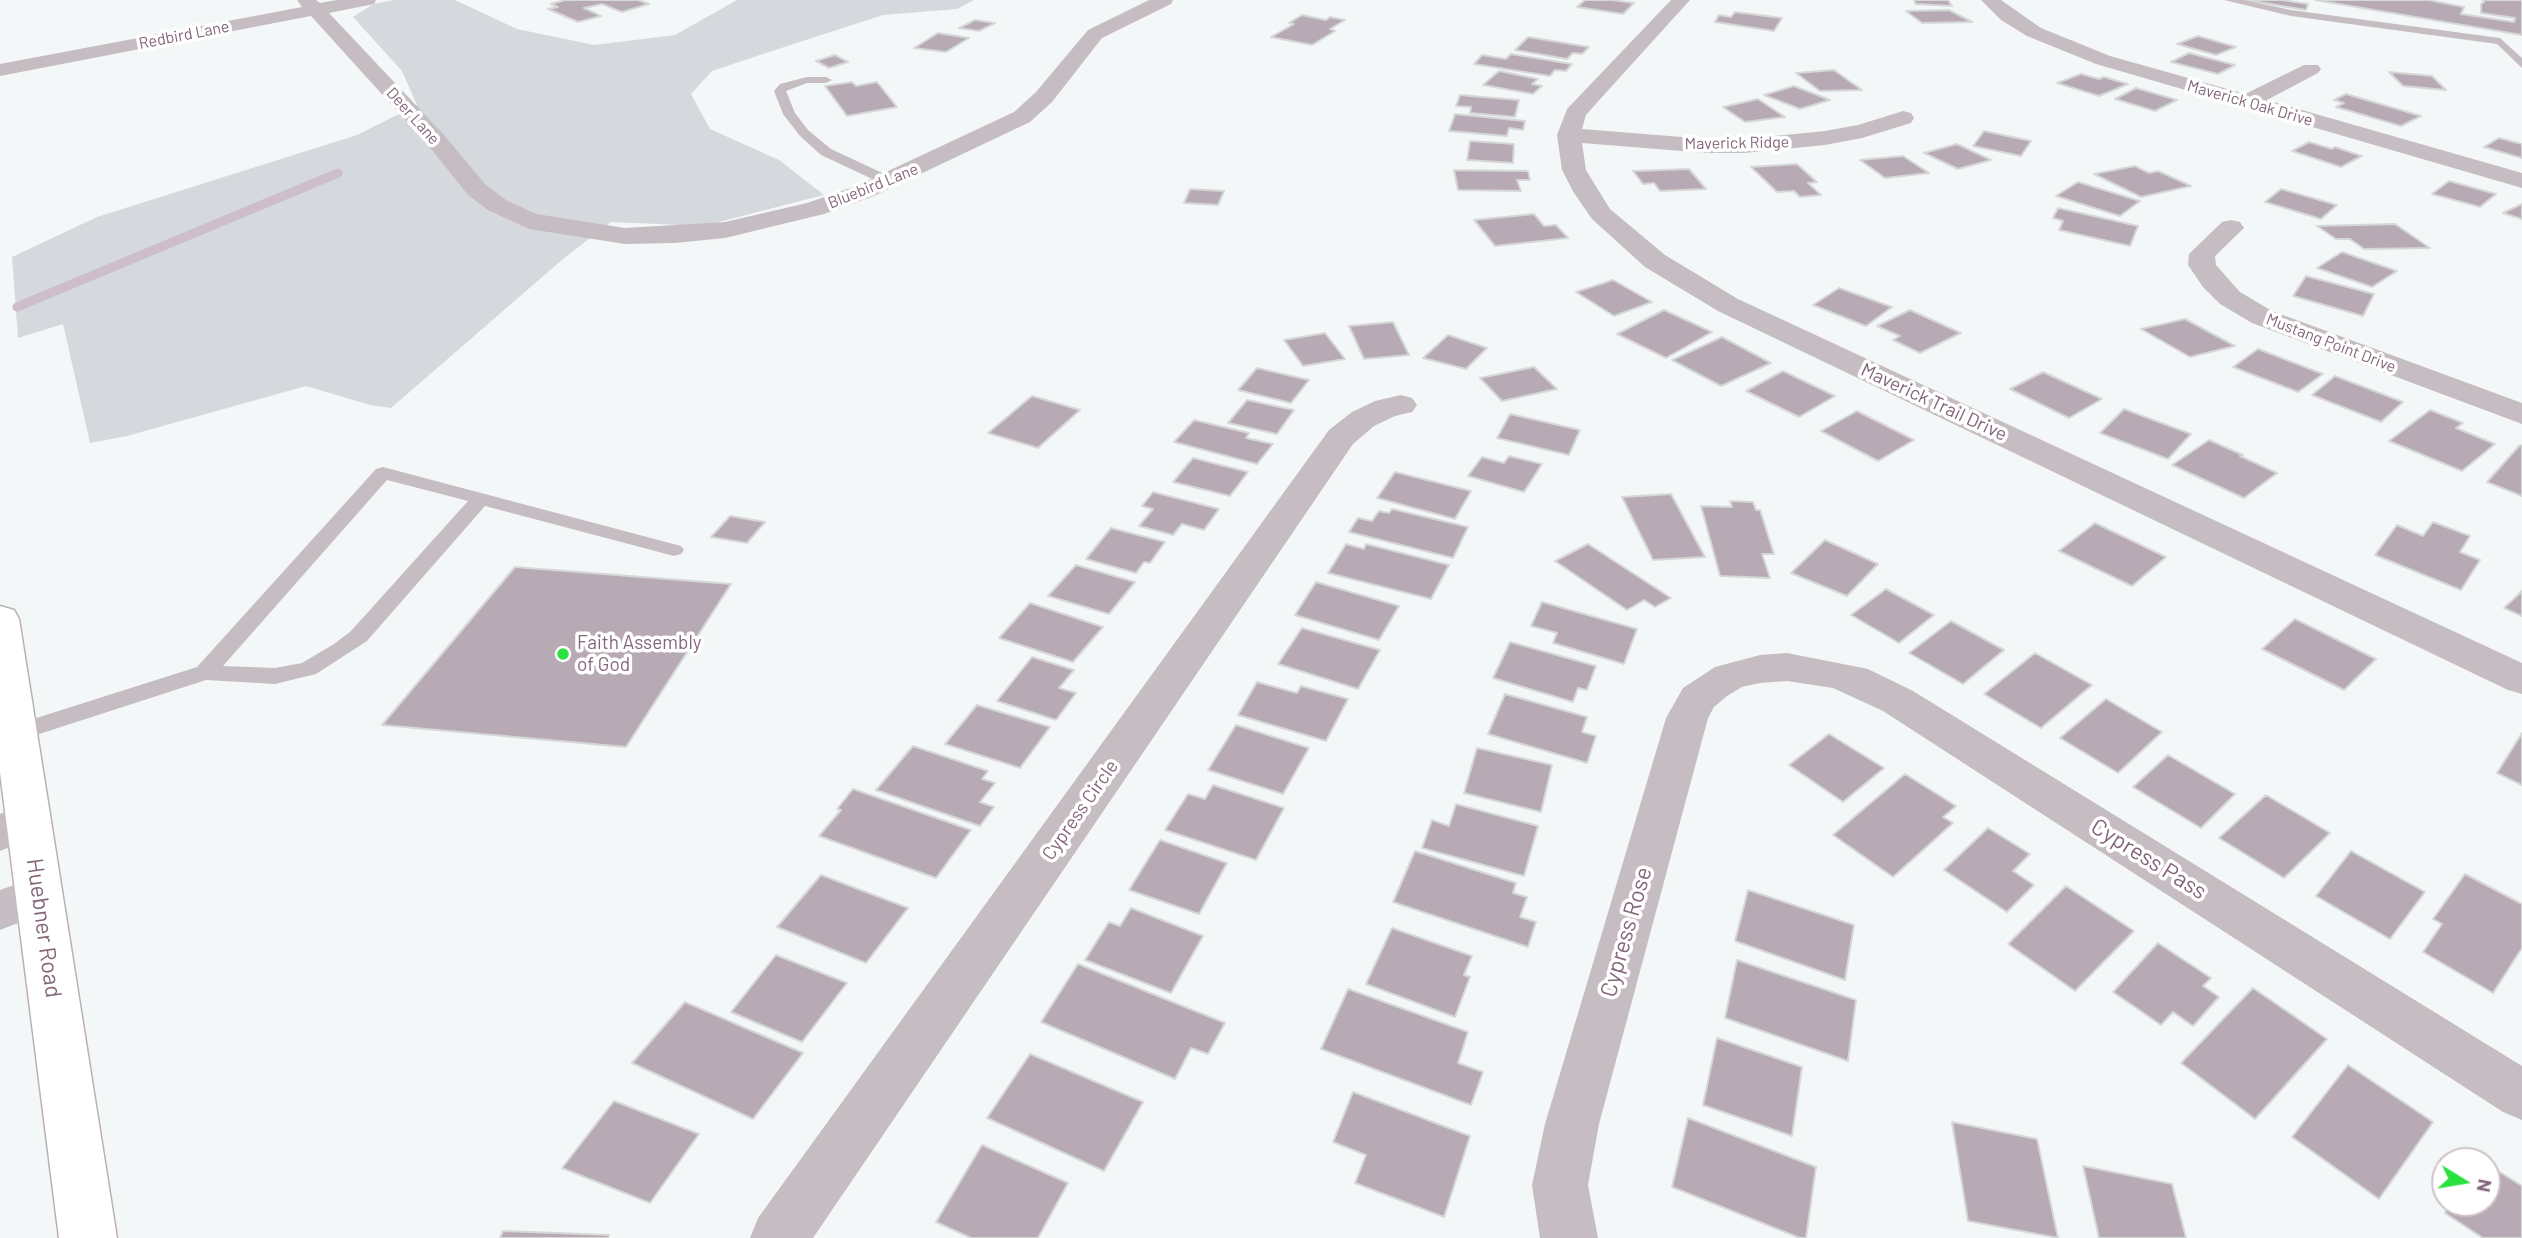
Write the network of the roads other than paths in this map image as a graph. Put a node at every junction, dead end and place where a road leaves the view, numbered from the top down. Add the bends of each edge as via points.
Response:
1 (367, 0) edge
2 (1164, 0) edge
3 (1681, 0) edge
4 (1990, 0) edge
5 (2229, 0) edge
6 (312, 5) edge
7 (2500, 41) junction
8 (2522, 45) edge
9 (2521, 63) edge
10 (2311, 69) dead end
11 (0, 70) edge
12 (826, 80) dead end
13 (2246, 102) junction
14 (1903, 118) dead end
15 (1569, 135) junction
16 (888, 181) junction
17 (2522, 181) edge
18 (529, 220) joint
19 (2231, 228) dead end
20 (1401, 405) dead end
21 (2522, 414) edge
22 (481, 499) junction
23 (674, 550) dead end
24 (0, 619) edge
25 (1760, 670) joint
26 (205, 672) junction
27 (2522, 680) edge
28 (16, 733) junction
29 (15, 827) edge
30 (20, 903) edge
31 (2522, 1095) edge
32 (88, 1238) edge
33 (779, 1238) edge
34 (1569, 1238) edge

1 - 6 street, Redbird Lane
2 - 16 street, Bluebird Lane via 1095,34 1023,117
3 - 15 street via 1584,102
4 - 13 street, Maverick Oak Drive via 2008,16 2067,47
5 - 7 lane via 2291,13
6 - 11 street, Redbird Lane
6 - 18 street, Deer Lane via 477,190
7 - 8 lane
7 - 9 lane
10 - 13 street
12 - 16 lane via 784,86 780,92 789,114 826,152
13 - 17 street, Maverick Oak Drive
14 - 15 street, Maverick Ridge via 1825,138 1744,146
15 - 27 street, Maverick Trail Drive via 1574,170 1601,214 1686,282
16 - 18 street, Bluebird Lane via 816,209 725,230 625,236
19 - 21 street, Mustang Point Drive via 2202,254 2202,265 2230,298 2262,317
20 - 33 street, Cypress Circle via 1363,419 1342,437
22 - 23 lane
22 - 26 lane via 359,636 342,649 308,669 275,676
22 - 26 lane via 383,472
24 - 28 main road, Huebner Road
25 - 31 street, Cypress Pass via 1787,667 1833,674 1898,701
25 - 34 street, Cypress Rose via 1713,685 1698,698 1687,718 1572,1124 1560,1185
26 - 28 lane
28 - 29 main road, Huebner Road
29 - 30 main road, Huebner Road
30 - 32 main road, Huebner Road

